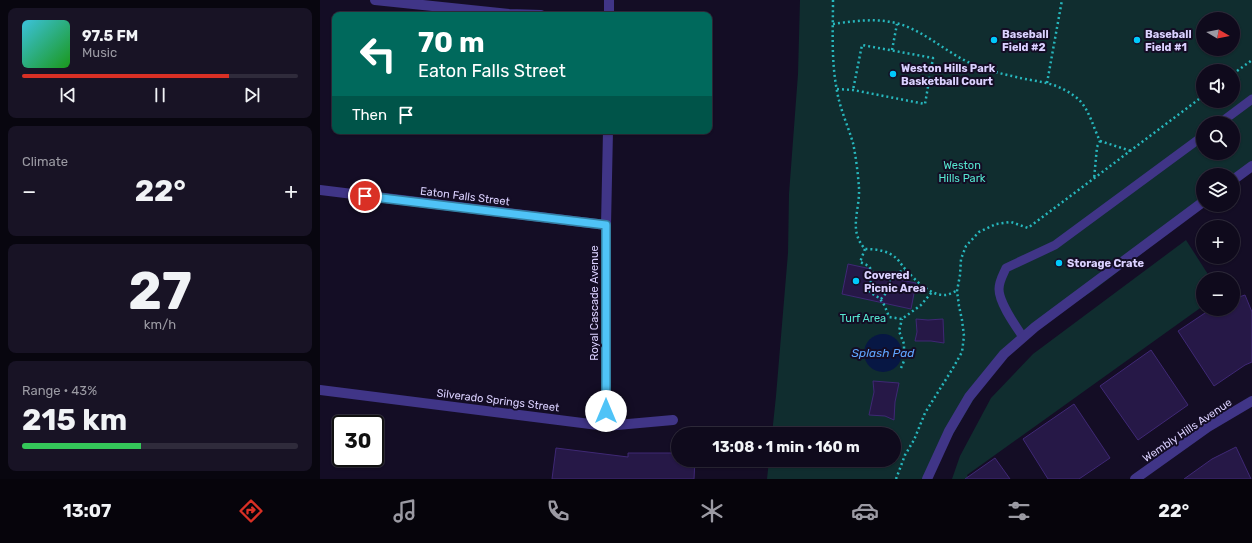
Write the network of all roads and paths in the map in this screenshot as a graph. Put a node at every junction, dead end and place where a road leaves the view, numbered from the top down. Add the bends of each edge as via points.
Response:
1 (375, 0) edge
2 (609, 0) edge
3 (833, 0) edge
4 (1062, 0) edge
5 (490, 12) edge
6 (609, 12) edge
7 (833, 24) junction
8 (897, 24) junction
9 (892, 50) junction
10 (1252, 60) edge
11 (1240, 69) edge
12 (1047, 83) junction
13 (837, 89) junction
14 (853, 90) junction
15 (1252, 99) edge
16 (1229, 116) edge
17 (608, 134) edge
18 (1100, 141) junction
19 (1196, 141) edge
20 (1132, 151) dead end
21 (1252, 166) edge
22 (1240, 175) edge
23 (1094, 180) dead end
24 (320, 190) edge
25 (1196, 207) edge
26 (606, 225) junction
27 (865, 249) junction
28 (906, 270) junction
29 (957, 291) dead end
30 (932, 292) junction
31 (881, 299) junction
32 (902, 319) junction
33 (1023, 337) junction
34 (901, 368) dead end
35 (320, 390) edge
36 (1252, 401) edge
37 (673, 420) dead end
38 (606, 426) junction
39 (926, 479) edge
40 (1135, 479) edge

1 - 5 street
2 - 6 street
3 - 7 path
4 - 12 path
7 - 8 path via 862,20
7 - 13 path via 832,42
8 - 9 path
8 - 12 path via 918,32 968,62 1011,76
9 - 14 path via 862,45
9 - 14 path via 933,58 925,104
10 - 11 path
12 - 18 path via 1061,88 1078,100 1088,112
13 - 14 path
13 - 27 path via 853,144 857,168 859,199 855,232
15 - 16 lane
17 - 26 street, Royal Cascade Avenue
18 - 20 path
18 - 23 path via 1097,147
19 - 33 lane via 1056,245 1006,268 1000,280 1001,300
21 - 22 street
24 - 26 street, Eaton Falls Street
25 - 33 street
26 - 38 street, Royal Cascade Avenue
27 - 28 path via 891,254
27 - 31 path via 860,262 869,266 873,273 870,293
28 - 30 path
28 - 31 path via 891,277 886,293
29 - 30 path via 945,295
30 - 32 path via 921,305
31 - 32 path via 889,317
32 - 34 path via 899,331 904,344 904,360
33 - 39 street via 1004,354 969,397
35 - 38 street, Silverado Springs Street
36 - 40 street, Wembly Hills Avenue via 1208,427
37 - 38 street, Silverado Springs Street

